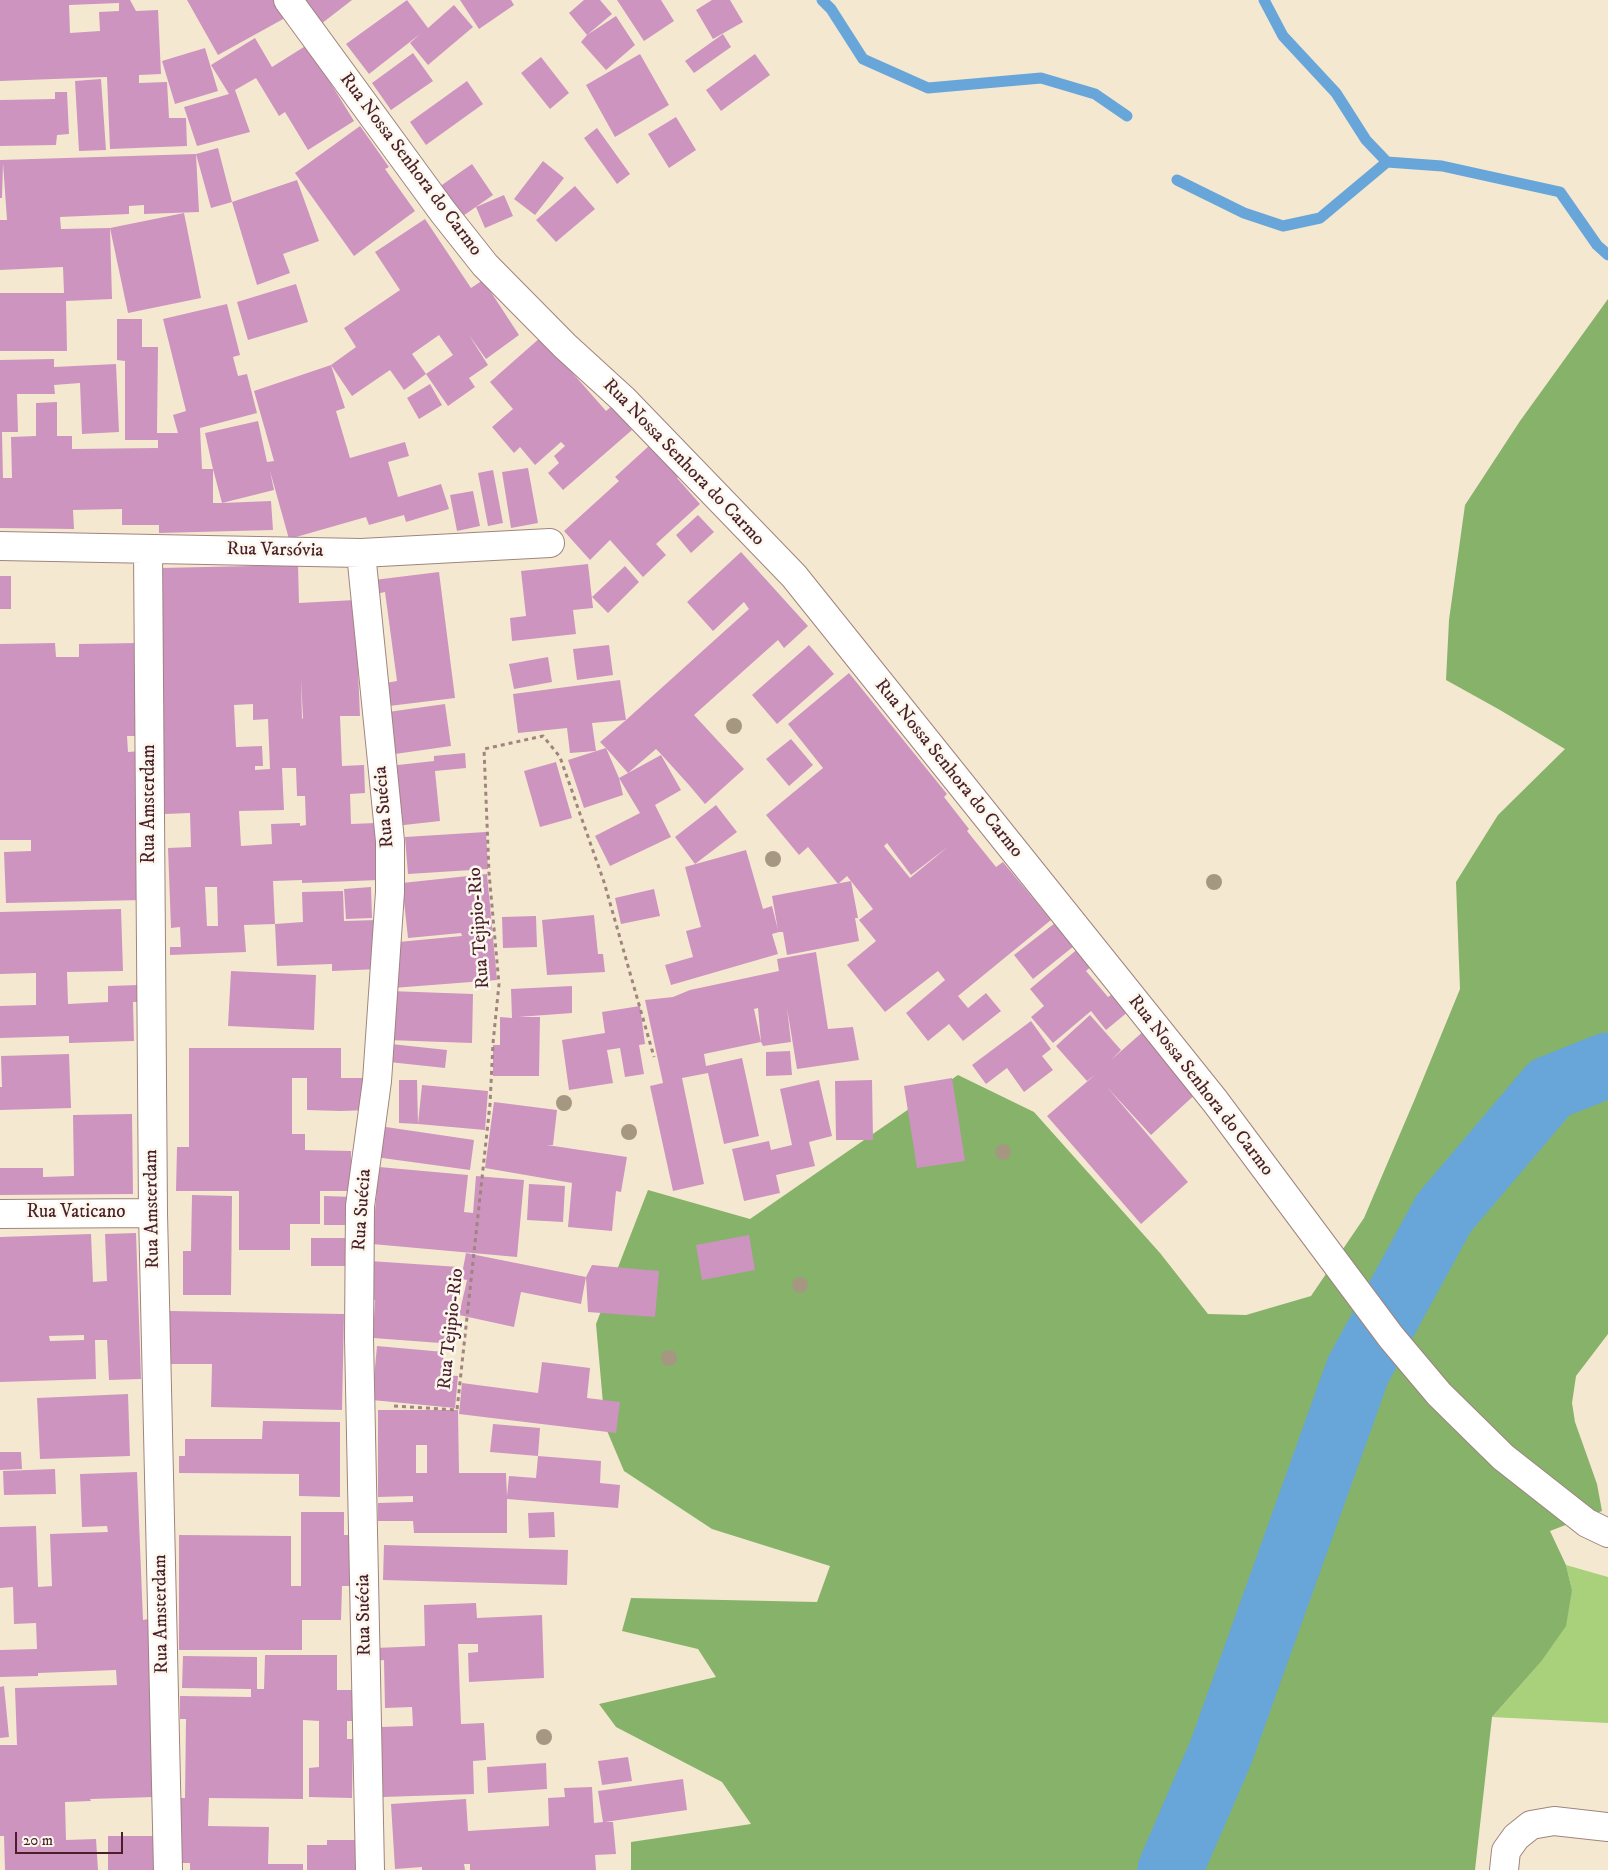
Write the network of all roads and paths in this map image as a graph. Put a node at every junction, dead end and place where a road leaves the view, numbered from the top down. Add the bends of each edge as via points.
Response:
1 (288, 0) edge
2 (550, 543) dead end
3 (0, 546) edge
4 (148, 549) junction
5 (361, 553) junction
6 (654, 1057) dead end
7 (152, 1213) junction
8 (0, 1214) edge
9 (361, 1404) junction
10 (1608, 1533) edge
11 (1608, 1827) edge
12 (168, 1870) edge
13 (370, 1870) edge
14 (1504, 1870) edge

1 - 10 street, Rua Nossa Senhora do Carmo via 485,265 623,399 794,576 1215,1101 1391,1336 1439,1394 1503,1457 1587,1524
2 - 5 street, Rua Varsóvia
3 - 4 street, Rua Varsóvia
4 - 5 street, Rua Varsóvia
4 - 7 street, Rua Amsterdam
5 - 9 street, Rua Suécia via 390,841 390,892 377,1081 360,1206
6 - 9 path, Rua Tejipio-Rio via 604,882 560,756 543,736 484,749 489,873 499,984 492,1043 490,1104 457,1410
7 - 8 street, Rua Vaticano
7 - 12 street, Rua Amsterdam
9 - 13 street, Rua Suécia
11 - 14 street via 1554,1821 1531,1825 1506,1851

